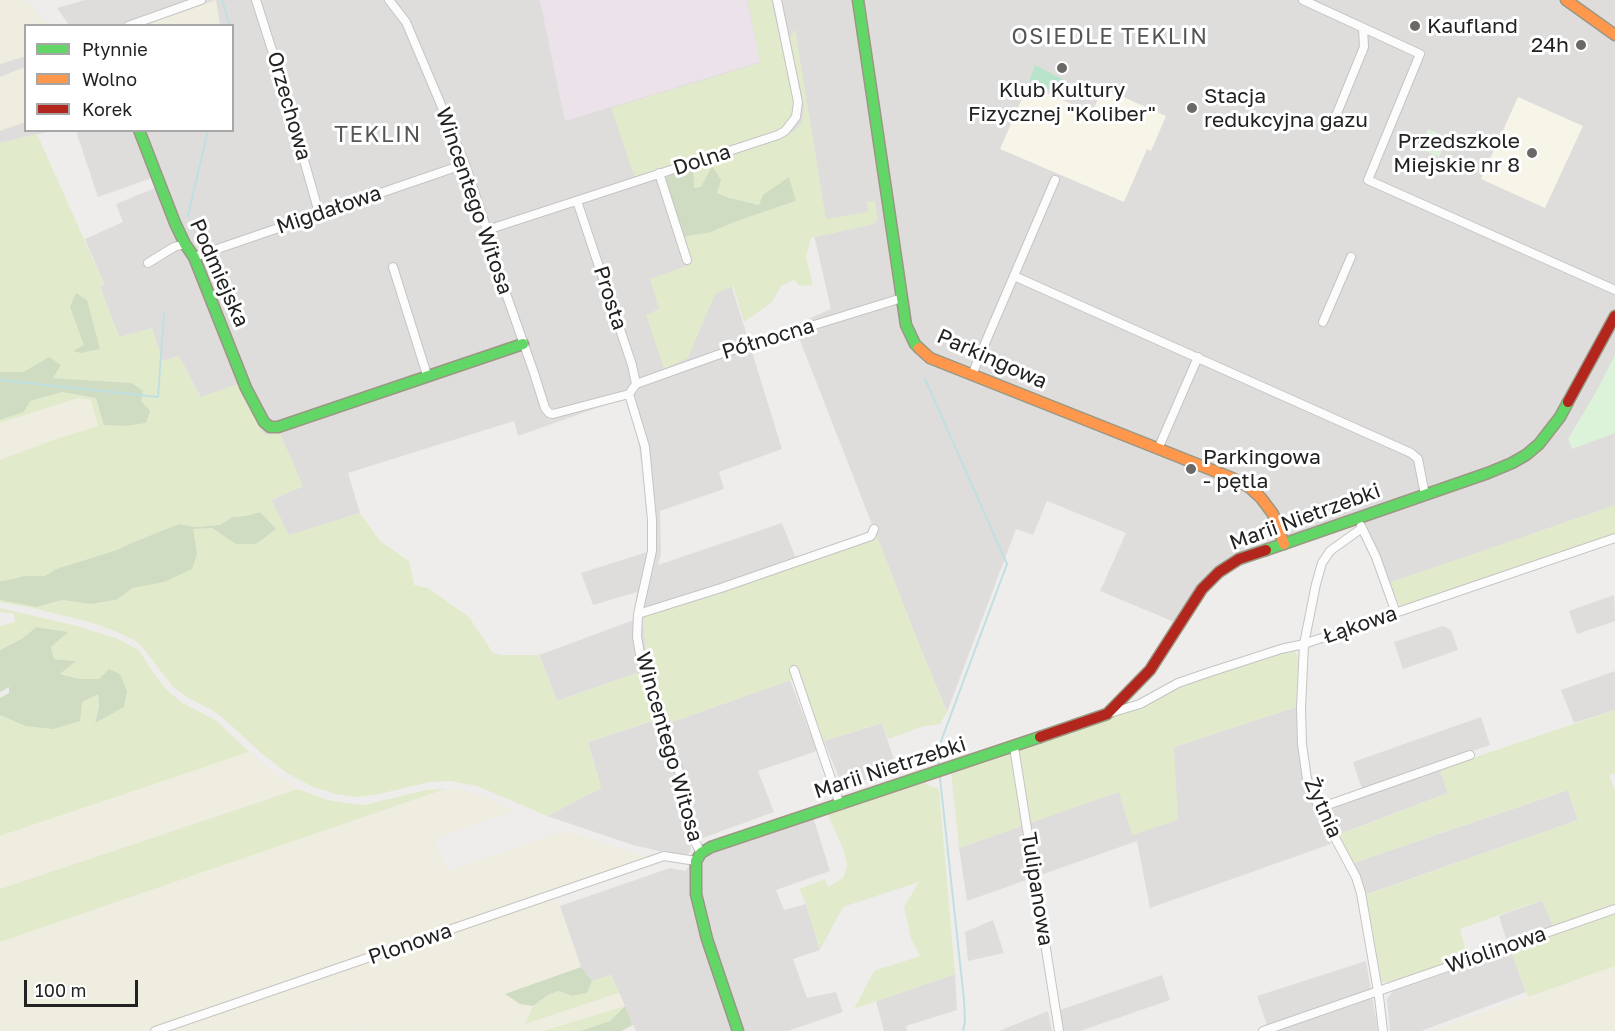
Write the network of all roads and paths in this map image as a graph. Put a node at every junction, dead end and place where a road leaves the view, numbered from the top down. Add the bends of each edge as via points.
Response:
1 (201, 0) edge
2 (256, 0) edge
3 (389, 0) edge
4 (777, 0) edge
5 (858, 0) edge
6 (1303, 0) edge
7 (1566, 0) edge
8 (134, 24) edge
9 (1363, 28) junction
10 (1615, 35) edge
11 (1331, 128) dead end
12 (140, 132) edge
13 (465, 164) junction
14 (659, 173) junction
15 (1055, 180) dead end
16 (577, 201) junction
17 (319, 213) junction
18 (487, 230) junction
19 (185, 243) junction
20 (194, 257) junction
21 (1351, 257) dead end
22 (687, 260) dead end
23 (148, 263) dead end
24 (393, 267) dead end
25 (1014, 276) junction
26 (1615, 290) edge
27 (902, 298) junction
28 (1615, 316) edge
29 (1323, 321) dead end
30 (523, 344) junction
31 (1198, 357) junction
32 (427, 375) junction
33 (972, 375) junction
34 (636, 384) junction
35 (629, 394) junction
36 (1158, 449) junction
37 (1425, 495) junction
38 (1360, 523) junction
39 (873, 529) dead end
40 (1615, 538) edge
41 (1284, 544) junction
42 (638, 614) junction
43 (1396, 614) junction
44 (1304, 644) junction
45 (794, 670) dead end
46 (1107, 714) junction
47 (1014, 747) junction
48 (1470, 755) dead end
49 (840, 805) junction
50 (1319, 808) junction
51 (698, 857) junction
52 (1615, 909) edge
53 (1378, 990) junction
54 (155, 1031) edge
55 (738, 1031) edge
56 (1059, 1031) edge
57 (1263, 1031) edge
58 (1383, 1031) edge

1 - 8 street
2 - 17 street, Orzechowa
3 - 13 street, Wincentego Witosa via 406,22
4 - 14 street, Dolna via 798,102 793,123 778,135
5 - 27 street, Parkingowa
6 - 9 street
7 - 10 street
9 - 11 street via 1364,47
9 - 26 street via 1420,54 1368,180
12 - 19 street, Podmiejska
13 - 17 street, Migdałowa
13 - 18 street, Wincentego Witosa
14 - 16 street, Dolna
14 - 22 street
15 - 25 street
16 - 18 street, Dolna
16 - 34 street, Prosta
17 - 20 street, Migdałowa
18 - 30 street, Wincentego Witosa
19 - 20 street, Podmiejska
19 - 23 street
20 - 32 street, Podmiejska via 246,388 270,427
21 - 29 street
24 - 32 street
25 - 31 street
25 - 33 street
27 - 33 street, Parkingowa via 906,325 915,344 930,358
27 - 34 street, Północna
28 - 37 street, Marii Nietrzebki via 1560,417 1539,444 1512,464
30 - 32 street
30 - 35 street, Wincentego Witosa via 547,411 553,414
31 - 36 street
31 - 37 street via 1412,453 1418,459
33 - 36 street, Parkingowa
34 - 35 street
35 - 42 street, Wincentego Witosa via 645,447 652,520 652,551
36 - 41 street, Parkingowa via 1249,487 1273,514
37 - 38 street, Marii Nietrzebki
38 - 41 street, Marii Nietrzebki
38 - 43 street
38 - 44 street, Żytnia via 1322,563
39 - 42 street via 871,536
40 - 43 street, Łąkowa
41 - 46 street, Marii Nietrzebki via 1239,559 1202,589 1150,670
42 - 51 street, Wincentego Witosa via 637,637 643,671 680,774
43 - 44 street, Łąkowa
44 - 46 street, Łąkowa via 1178,683 1140,704
44 - 50 street, Żytnia via 1302,744 1307,779
45 - 49 street
46 - 47 street, Marii Nietrzebki
47 - 49 street, Marii Nietrzebki
47 - 56 street, Tulipanowa
48 - 50 street
49 - 51 street, Marii Nietrzebki via 711,847
50 - 53 street, Żytnia via 1356,877
51 - 54 street, Plonowa via 664,856
51 - 55 street via 696,894
52 - 53 street, Wiolinowa
53 - 57 street, Wiolinowa
53 - 58 street, Żytnia

